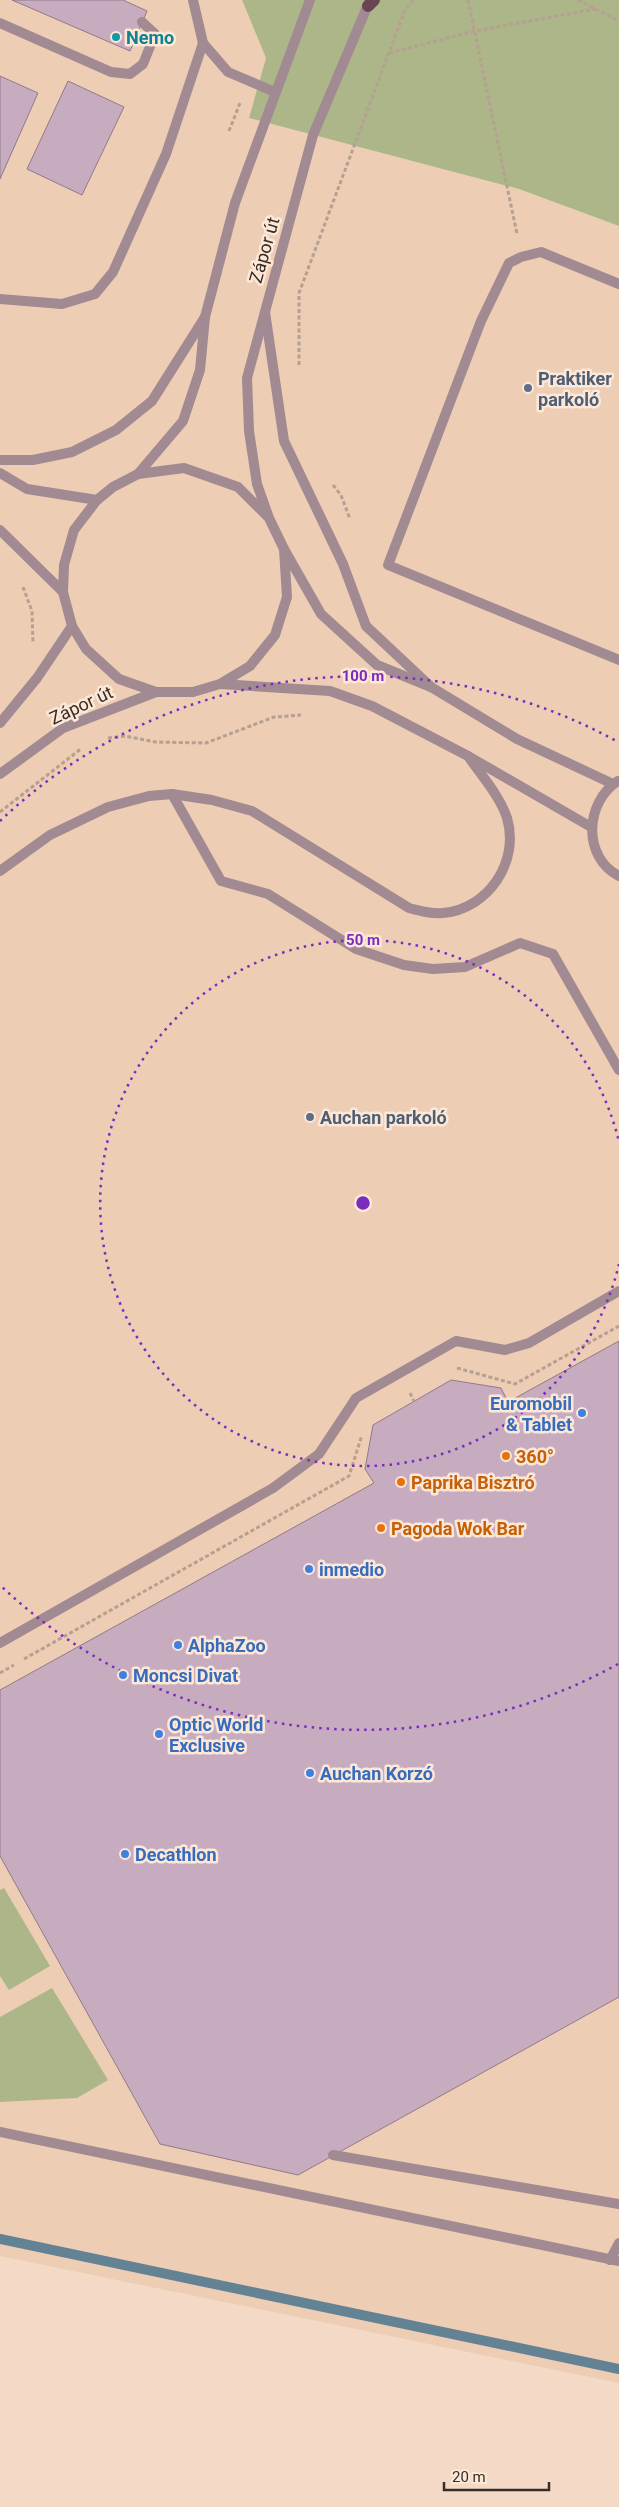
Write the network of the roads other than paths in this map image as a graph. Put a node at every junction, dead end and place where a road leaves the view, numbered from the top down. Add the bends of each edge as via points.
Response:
1 (193, 0) edge
2 (310, 0) edge
3 (371, 2) edge
4 (142, 22) dead end
5 (0, 23) edge
6 (203, 43) junction
7 (275, 92) junction
8 (619, 284) edge
9 (0, 299) edge
10 (264, 310) junction
11 (205, 317) junction
12 (0, 460) edge
13 (0, 473) edge
14 (138, 474) junction
15 (97, 500) junction
16 (269, 518) junction
17 (0, 530) edge
18 (284, 549) junction
19 (63, 592) junction
20 (72, 626) junction
21 (619, 660) edge
22 (220, 684) junction
23 (431, 687) junction
24 (156, 692) junction
25 (0, 723) edge
26 (468, 756) junction
27 (0, 774) edge
28 (616, 782) edge
29 (172, 794) junction
30 (592, 827) junction
31 (0, 871) edge
32 (619, 876) edge
33 (619, 1070) edge
34 (619, 1291) edge
35 (0, 1643) edge
36 (0, 2132) edge
37 (333, 2155) dead end
38 (619, 2204) edge
39 (619, 2243) edge
40 (614, 2260) edge

1 - 6 street
2 - 7 street, Zápor út
3 - 10 street, Zápor út via 313,135
4 - 5 street via 155,34 143,64 130,74 111,72
6 - 7 street via 228,72
6 - 9 street via 166,154 113,272 95,294 62,304
7 - 11 street, Zápor út via 236,203
8 - 21 street via 542,252 509,263 481,321 388,565
10 - 16 street, Zápor út via 247,378 249,431 258,484
10 - 23 street via 284,441 343,564 366,626
11 - 12 street via 152,401 116,430 72,452 33,460
11 - 14 street, Zápor út via 200,370 183,421
13 - 15 street via 27,489
14 - 15 street, Zápor út
14 - 16 street, Zápor út via 184,468 238,486
15 - 19 street, Zápor út via 74,530 64,565
16 - 18 street, Zápor út
17 - 19 street
18 - 22 street, Zápor út via 287,596 275,635 250,666
18 - 23 street via 322,614 355,646 377,665
19 - 20 street, Zápor út
20 - 24 street, Zápor út via 86,649 119,679
20 - 25 street via 37,678
22 - 24 street, Zápor út via 193,692
22 - 26 street via 330,691 372,706
23 - 28 street via 517,739
24 - 27 street, Zápor út via 63,728
26 - 29 street via 507,818 509,850 506,865 488,892 467,906 442,914 409,908 252,811
26 - 30 street
28 - 30 street via 597,803
29 - 31 street via 149,796 108,807 50,835
29 - 33 street via 220,881 268,894 356,949 404,965 433,969 465,967 520,943 553,954
30 - 32 street via 594,845 602,861
34 - 35 street via 529,1343 505,1350 456,1341 356,1398 319,1454 273,1488
36 - 40 street
37 - 38 street
39 - 40 street

